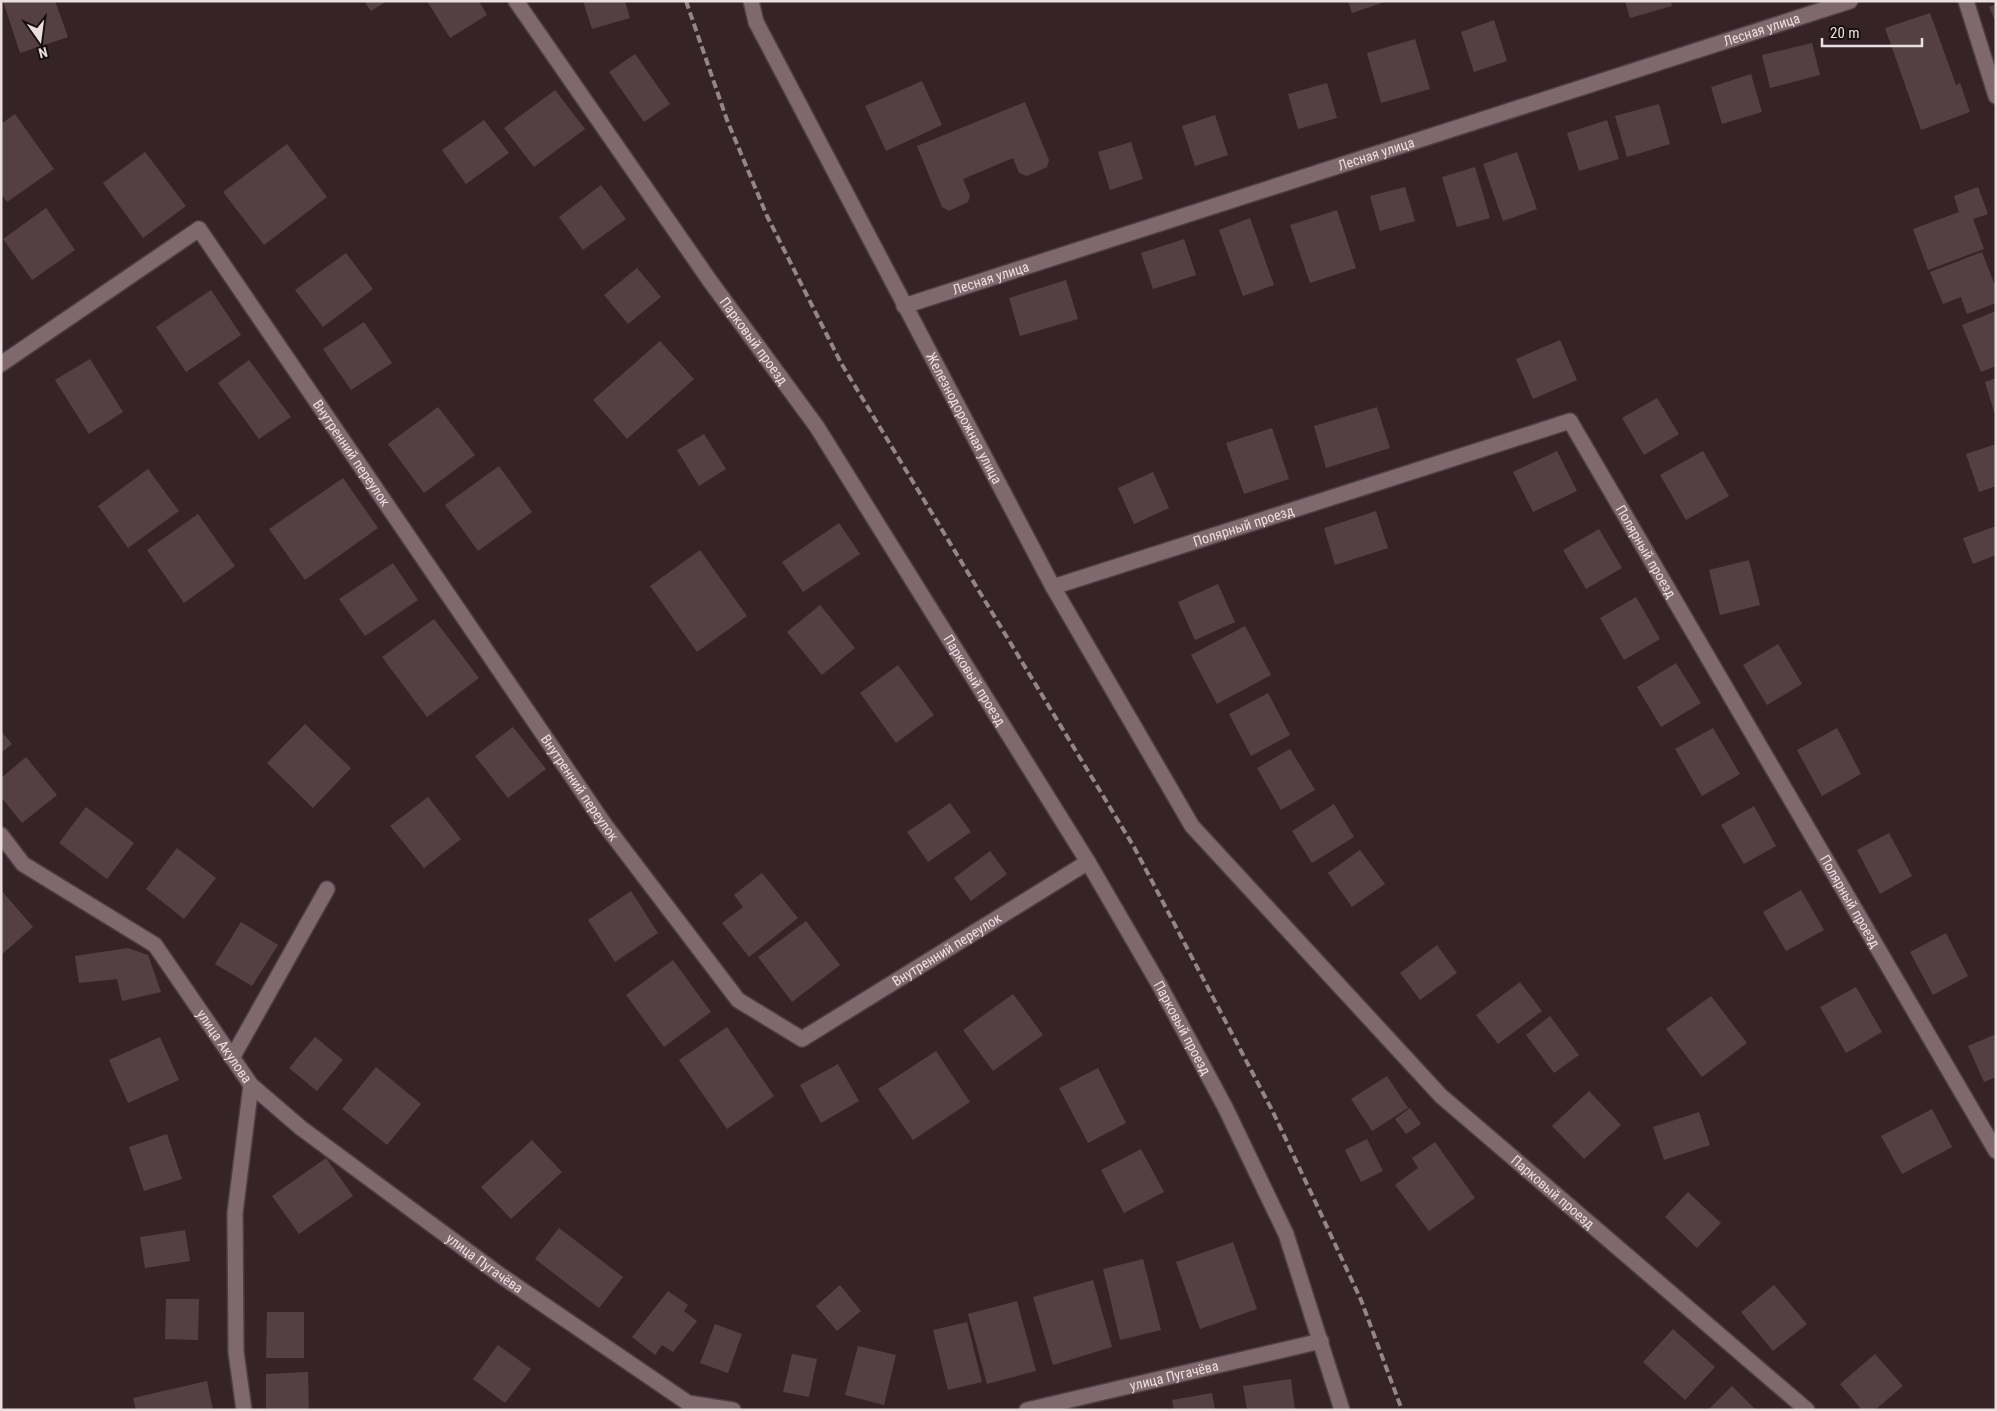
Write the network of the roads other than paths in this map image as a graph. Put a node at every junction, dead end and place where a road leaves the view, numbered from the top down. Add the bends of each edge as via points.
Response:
1 (516, 1) edge
2 (751, 1) edge
3 (1850, 1) edge
4 (1966, 1) edge
5 (1996, 96) edge
6 (904, 306) junction
7 (1, 364) edge
8 (1053, 586) junction
9 (1192, 826) joint
10 (1, 835) edge
11 (1088, 862) junction
12 (327, 889) dead end
13 (232, 1058) junction
14 (252, 1085) junction
15 (1996, 1151) edge
16 (1321, 1340) junction
17 (688, 1406) edge
18 (244, 1410) edge
19 (733, 1410) edge
20 (1027, 1410) edge
21 (1342, 1410) edge
22 (1807, 1410) edge

1 - 11 street, Парковый проезд via 710,281 816,427
2 - 6 street, Железнодорожная улица via 756,22
3 - 6 street, Лесная улица
4 - 5 street
6 - 8 street, Железнодорожная улица
7 - 11 street, Внутренний переулок via 199,229 605,825 738,1000 802,1039
8 - 9 street, Железнодорожная улица
8 - 15 street, Полярный проезд via 1570,421
9 - 22 street, Парковый проезд via 1440,1096
10 - 13 street, улица Акулова via 23,864 155,945
11 - 16 street, Парковый проезд via 1225,1107 1286,1234
12 - 13 street
13 - 14 street, улица Акулова
14 - 17 street, улица Пугачёва via 301,1128 500,1275
14 - 18 street, улица Акулова via 236,1213 236,1352
16 - 20 street, улица Пугачёва
16 - 21 street, Парковый проезд
17 - 19 street, улица Пугачёва

